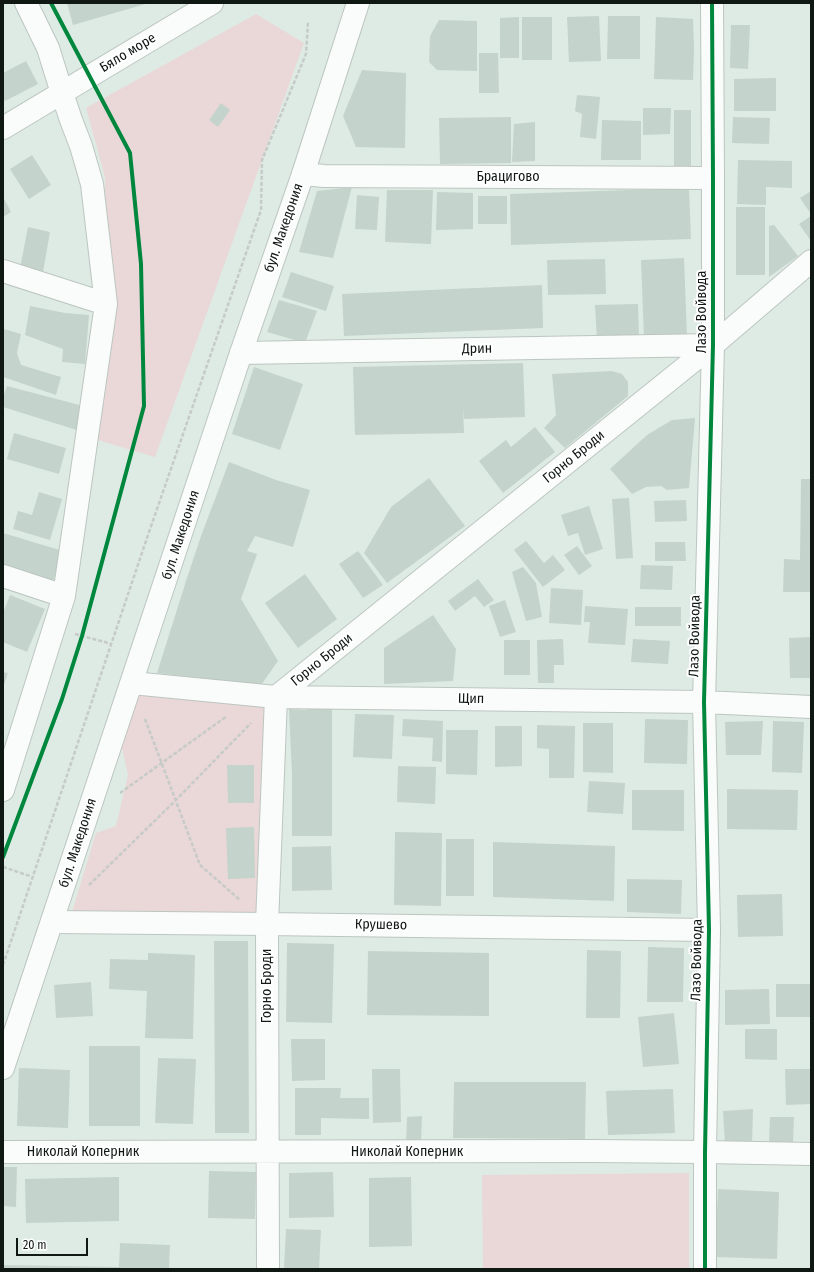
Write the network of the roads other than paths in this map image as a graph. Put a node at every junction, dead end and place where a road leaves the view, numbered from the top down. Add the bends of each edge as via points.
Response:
1 (26, 3) edge
2 (212, 3) edge
3 (358, 3) edge
4 (712, 3) edge
5 (62, 93) junction
6 (3, 128) edge
7 (303, 174) junction
8 (713, 178) junction
9 (811, 262) edge
10 (3, 272) edge
11 (106, 304) junction
12 (713, 345) junction
13 (241, 353) junction
14 (3, 576) edge
15 (64, 596) junction
16 (132, 683) junction
17 (266, 696) junction
18 (704, 702) junction
19 (811, 707) edge
20 (3, 790) edge
21 (52, 922) junction
22 (267, 924) junction
23 (709, 930) junction
24 (3, 1068) edge
25 (3, 1152) edge
26 (267, 1152) junction
27 (704, 1152) junction
28 (811, 1154) edge
29 (268, 1269) edge
30 (705, 1269) edge

1 - 5 street via 48,48
2 - 5 street, Бяло море
3 - 7 street, бул. Македония
4 - 8 street, Лазо Войвода
5 - 6 street, Бяло море
5 - 11 street via 92,184
7 - 8 street, Брацигово
7 - 13 street, бул. Македония
8 - 12 street, Лазо Войвода
9 - 12 street, Горно Броди
10 - 11 street
11 - 15 street
12 - 13 street, Дрин
12 - 17 street, Горно Броди
12 - 18 street, Лазо Войвода
13 - 16 street, бул. Македония
14 - 15 street
15 - 20 street
16 - 17 street, Щип
16 - 21 street, бул. Македония
17 - 18 street, Щип
17 - 22 street, Горно Броди
18 - 19 street, Щип
18 - 23 street, Лазо Войвода
21 - 22 street, Крушево
21 - 24 street, бул. Македония
22 - 23 street, Крушево
22 - 26 street, Горно Броди
23 - 27 street, Лазо Войвода
25 - 26 street, Николай Коперник
26 - 27 street, Николай Коперник
26 - 29 street, Горно Броди
27 - 28 street, Николай Коперник
27 - 30 street, Лазо Войвода

